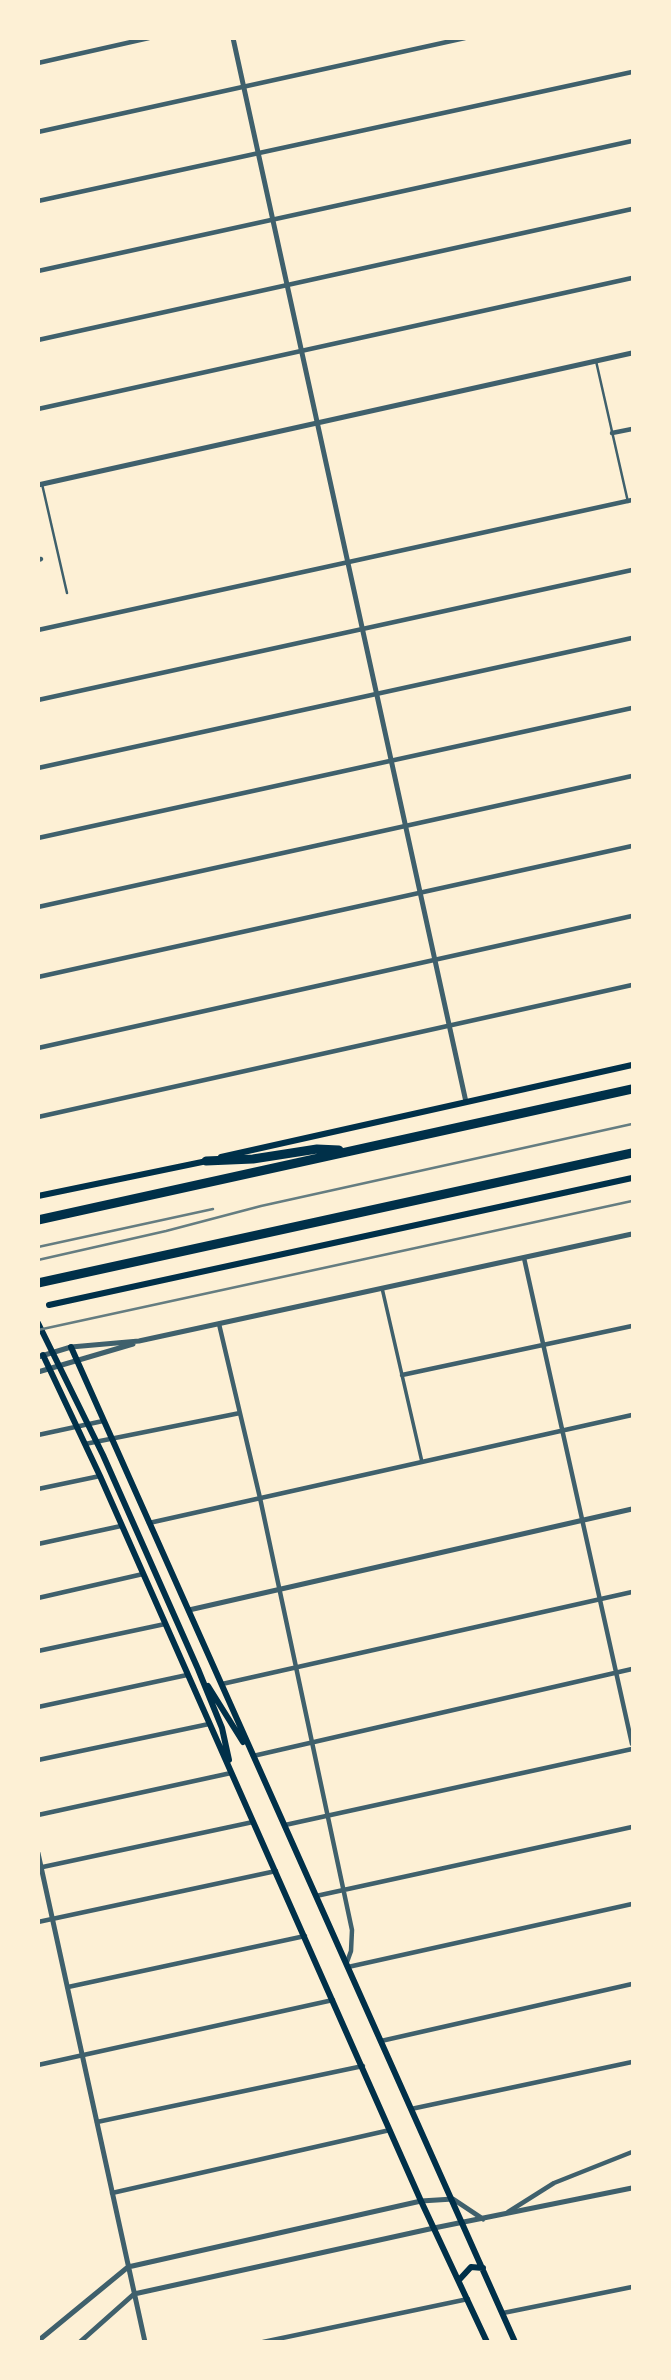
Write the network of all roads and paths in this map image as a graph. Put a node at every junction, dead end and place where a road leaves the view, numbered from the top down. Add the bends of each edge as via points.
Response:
1 (149, 38) edge
2 (233, 38) edge
3 (465, 38) edge
4 (38, 63) edge
5 (632, 72) edge
6 (243, 86) junction
7 (38, 132) edge
8 (632, 141) edge
9 (258, 153) junction
10 (38, 201) edge
11 (632, 209) edge
12 (272, 220) junction
13 (38, 271) edge
14 (632, 278) edge
15 (287, 285) junction
16 (38, 340) edge
17 (301, 351) junction
18 (632, 353) edge
19 (596, 361) junction
20 (38, 409) edge
21 (317, 423) junction
22 (632, 429) edge
23 (612, 433) junction
24 (40, 485) edge
25 (630, 501) edge
26 (348, 562) junction
27 (632, 570) edge
28 (66, 593) dead end
29 (362, 628) junction
30 (38, 630) edge
31 (632, 638) edge
32 (376, 694) junction
33 (38, 700) edge
34 (632, 708) edge
35 (391, 761) junction
36 (38, 768) edge
37 (632, 776) edge
38 (405, 827) junction
39 (38, 838) edge
40 (632, 846) edge
41 (420, 893) junction
42 (38, 907) edge
43 (632, 916) edge
44 (435, 959) junction
45 (38, 976) edge
46 (632, 985) edge
47 (449, 1026) junction
48 (38, 1048) edge
49 (632, 1065) edge
50 (632, 1089) edge
51 (466, 1102) junction
52 (38, 1117) edge
53 (351, 1150) junction
54 (632, 1153) edge
55 (205, 1161) junction
56 (632, 1178) edge
57 (38, 1196) edge
58 (38, 1220) edge
59 (632, 1234) edge
60 (524, 1258) junction
61 (38, 1283) edge
62 (382, 1288) junction
63 (49, 1305) dead end
64 (38, 1323) edge
65 (219, 1324) junction
66 (632, 1326) edge
67 (139, 1341) junction
68 (545, 1344) junction
69 (71, 1348) junction
70 (41, 1356) edge
71 (75, 1360) junction
72 (50, 1368) junction
73 (38, 1372) edge
74 (402, 1375) junction
75 (96, 1406) junction
76 (71, 1413) junction
77 (240, 1413) junction
78 (632, 1415) edge
79 (103, 1421) junction
80 (77, 1426) junction
81 (564, 1430) junction
82 (38, 1435) edge
83 (111, 1439) junction
84 (85, 1444) junction
85 (422, 1462) junction
86 (100, 1476) junction
87 (38, 1489) edge
88 (260, 1499) junction
89 (632, 1509) edge
90 (583, 1520) junction
91 (148, 1523) junction
92 (121, 1526) junction
93 (38, 1544) edge
94 (143, 1574) junction
95 (279, 1589) junction
96 (632, 1592) edge
97 (38, 1598) edge
98 (601, 1599) junction
99 (189, 1610) junction
100 (165, 1624) junction
101 (38, 1651) edge
102 (296, 1668) junction
103 (198, 1669) junction
104 (632, 1669) edge
105 (617, 1673) junction
106 (187, 1675) junction
107 (222, 1684) junction
108 (38, 1707) edge
109 (209, 1724) junction
110 (311, 1741) junction
111 (632, 1746) edge
112 (253, 1756) junction
113 (38, 1760) edge
114 (232, 1773) junction
115 (38, 1815) edge
116 (328, 1815) junction
117 (253, 1822) junction
118 (284, 1825) junction
119 (632, 1827) edge
120 (38, 1853) edge
121 (40, 1868) edge
122 (276, 1871) junction
123 (344, 1892) junction
124 (316, 1896) junction
125 (632, 1904) edge
126 (53, 1919) junction
127 (38, 1922) edge
128 (305, 1936) junction
129 (347, 1965) junction
130 (632, 1984) edge
131 (68, 1987) junction
132 (333, 2000) junction
133 (381, 2041) junction
134 (82, 2055) junction
135 (632, 2062) edge
136 (38, 2065) edge
137 (363, 2066) junction
138 (411, 2109) junction
139 (97, 2122) junction
140 (390, 2130) junction
141 (632, 2152) edge
142 (632, 2188) edge
143 (112, 2193) junction
144 (453, 2199) junction
145 (421, 2201) junction
146 (501, 2216) junction
147 (483, 2219) junction
148 (462, 2223) junction
149 (434, 2228) junction
150 (128, 2267) junction
151 (483, 2268) junction
152 (459, 2280) junction
153 (632, 2287) edge
154 (134, 2294) junction
155 (468, 2298) junction
156 (503, 2313) junction
157 (38, 2341) edge
158 (80, 2342) edge
159 (145, 2342) edge
160 (263, 2342) edge
161 (487, 2342) edge
162 (515, 2342) edge

1 - 4 street
2 - 6 street
3 - 6 street
5 - 9 street
6 - 7 street
6 - 9 street
8 - 12 street
9 - 10 street
9 - 12 street
11 - 15 street
12 - 13 street
12 - 15 street
14 - 17 street
15 - 16 street
15 - 17 street
17 - 20 street
17 - 21 street
18 - 19 street
19 - 21 street
19 - 23 lane
21 - 24 street
21 - 26 street
22 - 23 street
23 - 25 lane
24 - 28 lane
25 - 26 street
26 - 29 street
26 - 30 street
27 - 29 street
29 - 32 street
29 - 33 street
31 - 32 street
32 - 35 street
32 - 36 street
34 - 35 street
35 - 38 street
35 - 39 street
37 - 38 street
38 - 41 street
38 - 42 street
40 - 41 street
41 - 44 street
41 - 45 street
43 - 44 street
44 - 47 street
44 - 48 street
46 - 47 street
47 - 51 street
47 - 52 street
49 - 51 main road
50 - 53 highway
51 - 55 main road
53 - 55 highway via 317,1149
53 - 58 highway
54 - 61 highway
55 - 57 main road
56 - 63 main road
59 - 60 street
60 - 62 street
60 - 68 street
62 - 65 street
62 - 74 street
64 - 103 main road via 103,1455
65 - 67 street
65 - 77 street
66 - 68 street
67 - 69 street
67 - 71 street
68 - 74 street
68 - 81 street
69 - 70 street
69 - 71 main road
70 - 72 main road
71 - 72 street
71 - 75 main road
72 - 73 street
72 - 76 main road
74 - 85 street
75 - 76 main road
75 - 79 main road
76 - 80 main road
77 - 83 street
77 - 88 street
78 - 81 street
79 - 80 street
79 - 83 main road
80 - 82 street
80 - 84 main road
81 - 85 street
81 - 90 street
83 - 84 street
83 - 91 main road
84 - 86 main road
85 - 88 street
86 - 87 street
86 - 92 main road
88 - 91 street
88 - 95 street
89 - 90 street
90 - 95 street
90 - 98 street
91 - 99 main road
92 - 93 street
92 - 94 main road
94 - 97 street
94 - 100 main road
95 - 99 street
95 - 102 street
96 - 98 street
98 - 102 street
98 - 105 street
99 - 107 main road
100 - 101 street
100 - 106 main road
102 - 107 street
102 - 110 street
103 - 112 main road
103 - 114 main road via 222,1728
104 - 105 street
105 - 110 street
105 - 111 street
106 - 108 street
106 - 109 main road
107 - 112 main road
109 - 113 street
109 - 114 main road
110 - 112 street
110 - 116 street
111 - 116 street
112 - 118 main road
114 - 115 street
114 - 117 main road
116 - 118 street
116 - 123 street
117 - 121 street
117 - 122 main road
118 - 124 main road
119 - 123 street
120 - 121 street
121 - 126 street
122 - 126 street
122 - 128 main road
123 - 124 street
123 - 129 street via 352,1930
124 - 129 main road
125 - 129 street
126 - 127 street
126 - 131 street
128 - 131 street
128 - 132 main road
129 - 133 main road
130 - 133 street
131 - 134 street
132 - 134 street
132 - 137 main road
133 - 138 main road
134 - 136 street
134 - 139 street
135 - 138 street
137 - 139 street
137 - 140 main road
138 - 144 main road
139 - 143 street
140 - 143 street
140 - 145 main road
141 - 146 street via 554,2183
142 - 146 street
143 - 150 street
144 - 145 street
144 - 147 street
144 - 148 main road
145 - 149 main road
145 - 150 street
146 - 147 street
147 - 148 street
148 - 149 street
148 - 151 main road
149 - 152 main road
149 - 154 street
150 - 154 street
150 - 157 street
151 - 152 main road via 471,2267
151 - 156 main road
152 - 155 main road
153 - 156 street
154 - 158 street
154 - 159 street
155 - 160 street
155 - 161 main road
156 - 162 main road

